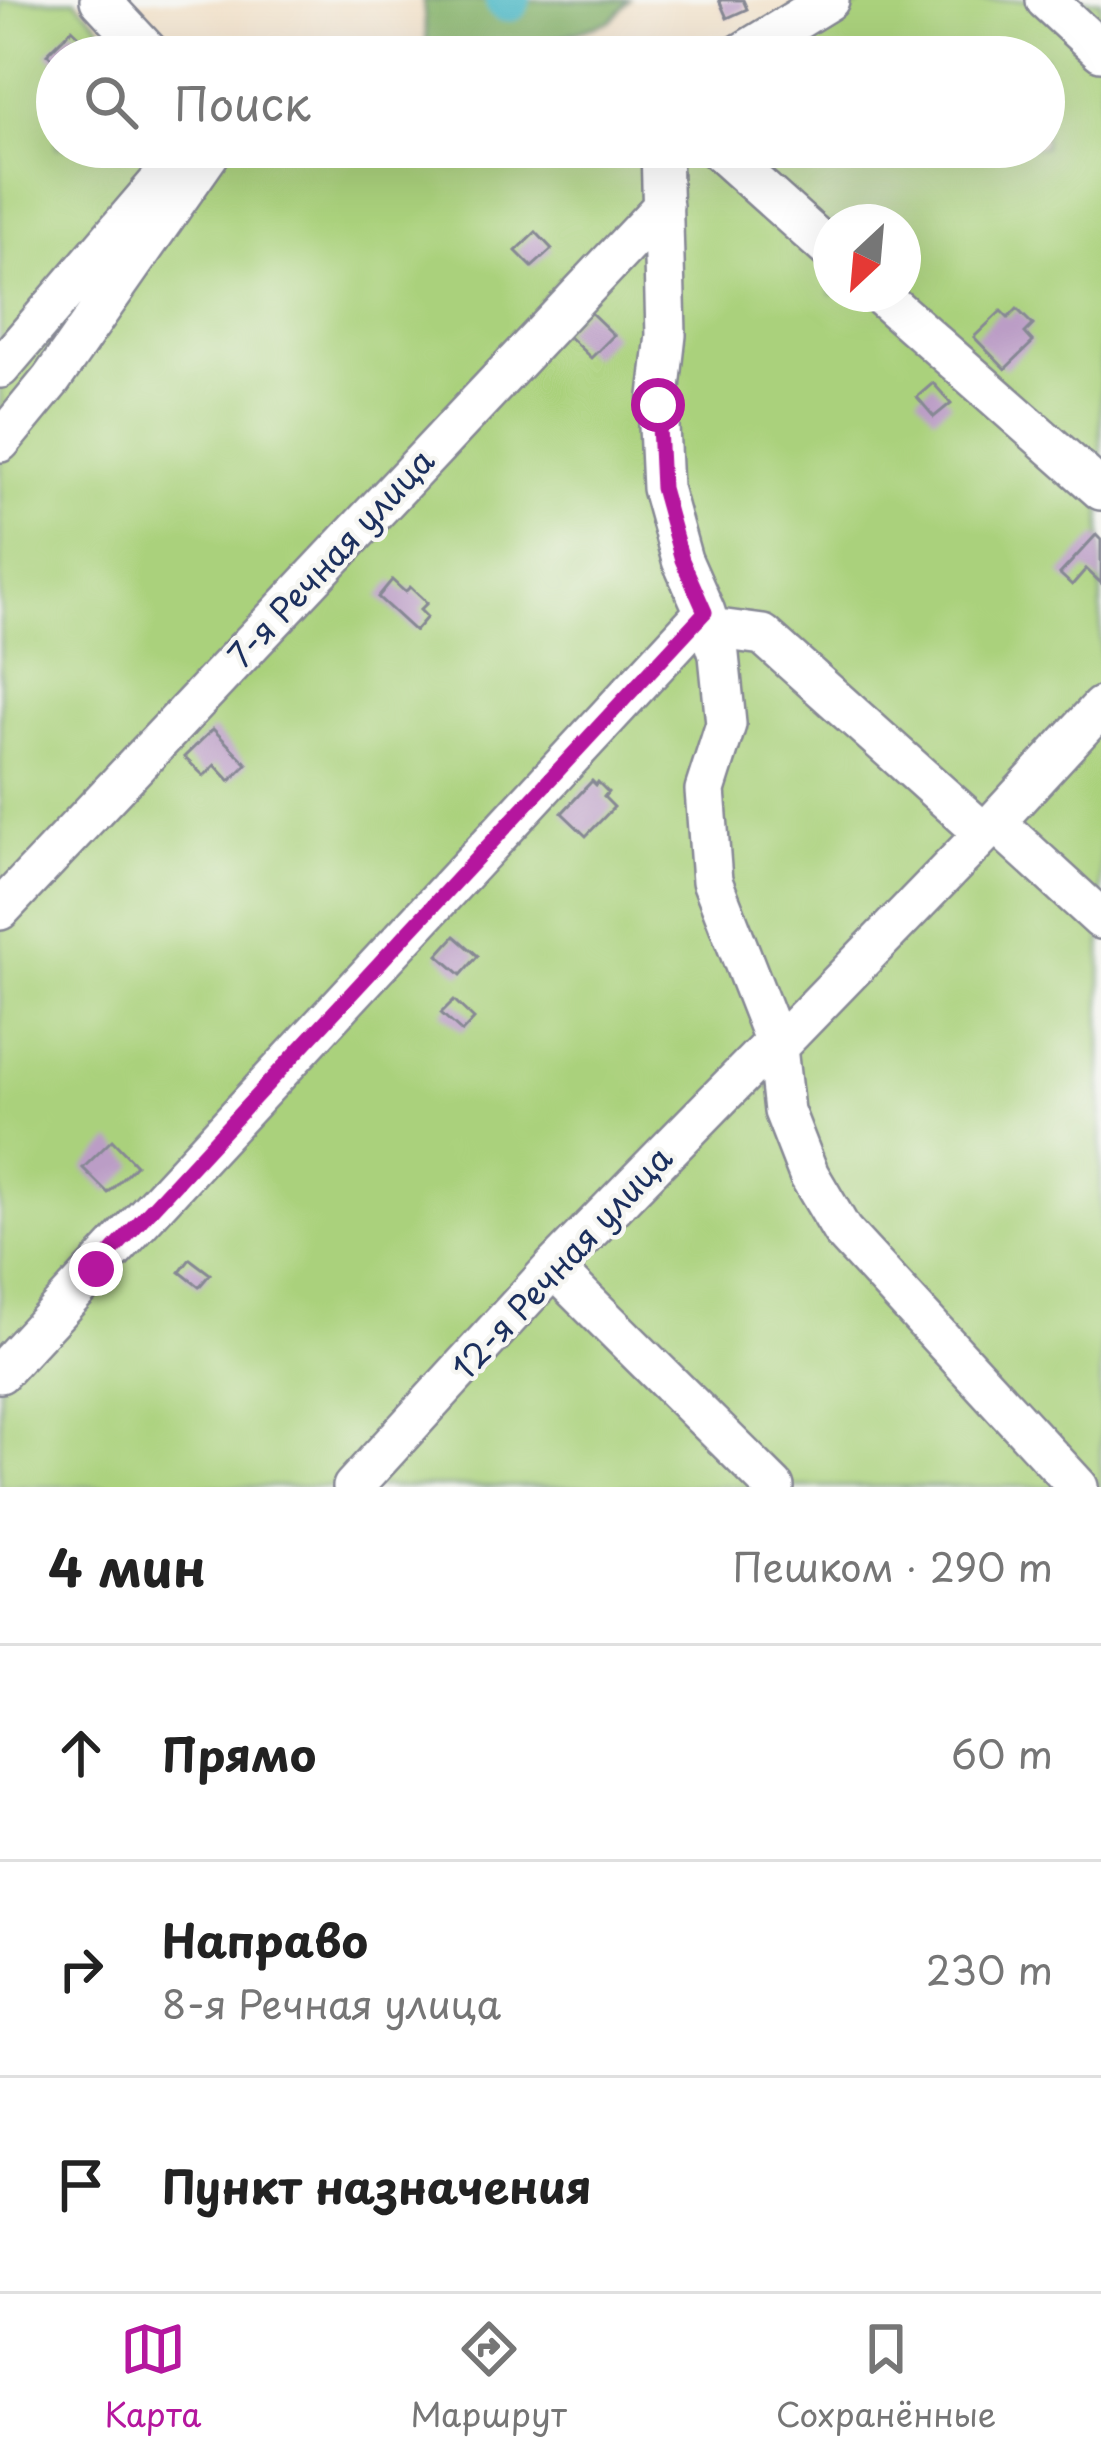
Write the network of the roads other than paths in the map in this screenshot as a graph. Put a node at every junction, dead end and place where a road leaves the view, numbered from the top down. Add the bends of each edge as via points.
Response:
1 (100, 0) edge
2 (829, 0) edge
3 (1046, 0) edge
4 (133, 36) edge
5 (770, 36) edge
6 (1101, 51) edge
7 (171, 168) edge
8 (199, 168) edge
9 (662, 168) edge
10 (738, 168) edge
11 (663, 206) junction
12 (813, 235) edge
13 (899, 312) edge
14 (0, 368) edge
15 (0, 442) edge
16 (1101, 490) edge
17 (708, 620) junction
18 (1101, 707) edge
19 (989, 827) junction
20 (0, 910) edge
21 (1101, 919) edge
22 (776, 1045) junction
23 (553, 1268) junction
24 (0, 1372) edge
25 (353, 1487) edge
26 (774, 1487) edge
27 (1078, 1487) edge

1 - 4 street
2 - 5 street
3 - 6 street
7 - 14 street
8 - 15 street
9 - 11 street
10 - 12 street
11 - 17 street via 662,488
11 - 20 street, 7-я Речная улица
13 - 16 street
17 - 19 street via 763,635
17 - 22 street via 726,724 704,790 712,881
17 - 24 street
18 - 19 street, 12-я Речная улица
19 - 21 street
19 - 22 street, 12-я Речная улица
22 - 23 street, 12-я Речная улица
22 - 27 street via 784,1111 842,1231
23 - 25 street, 12-я Речная улица
23 - 26 street

